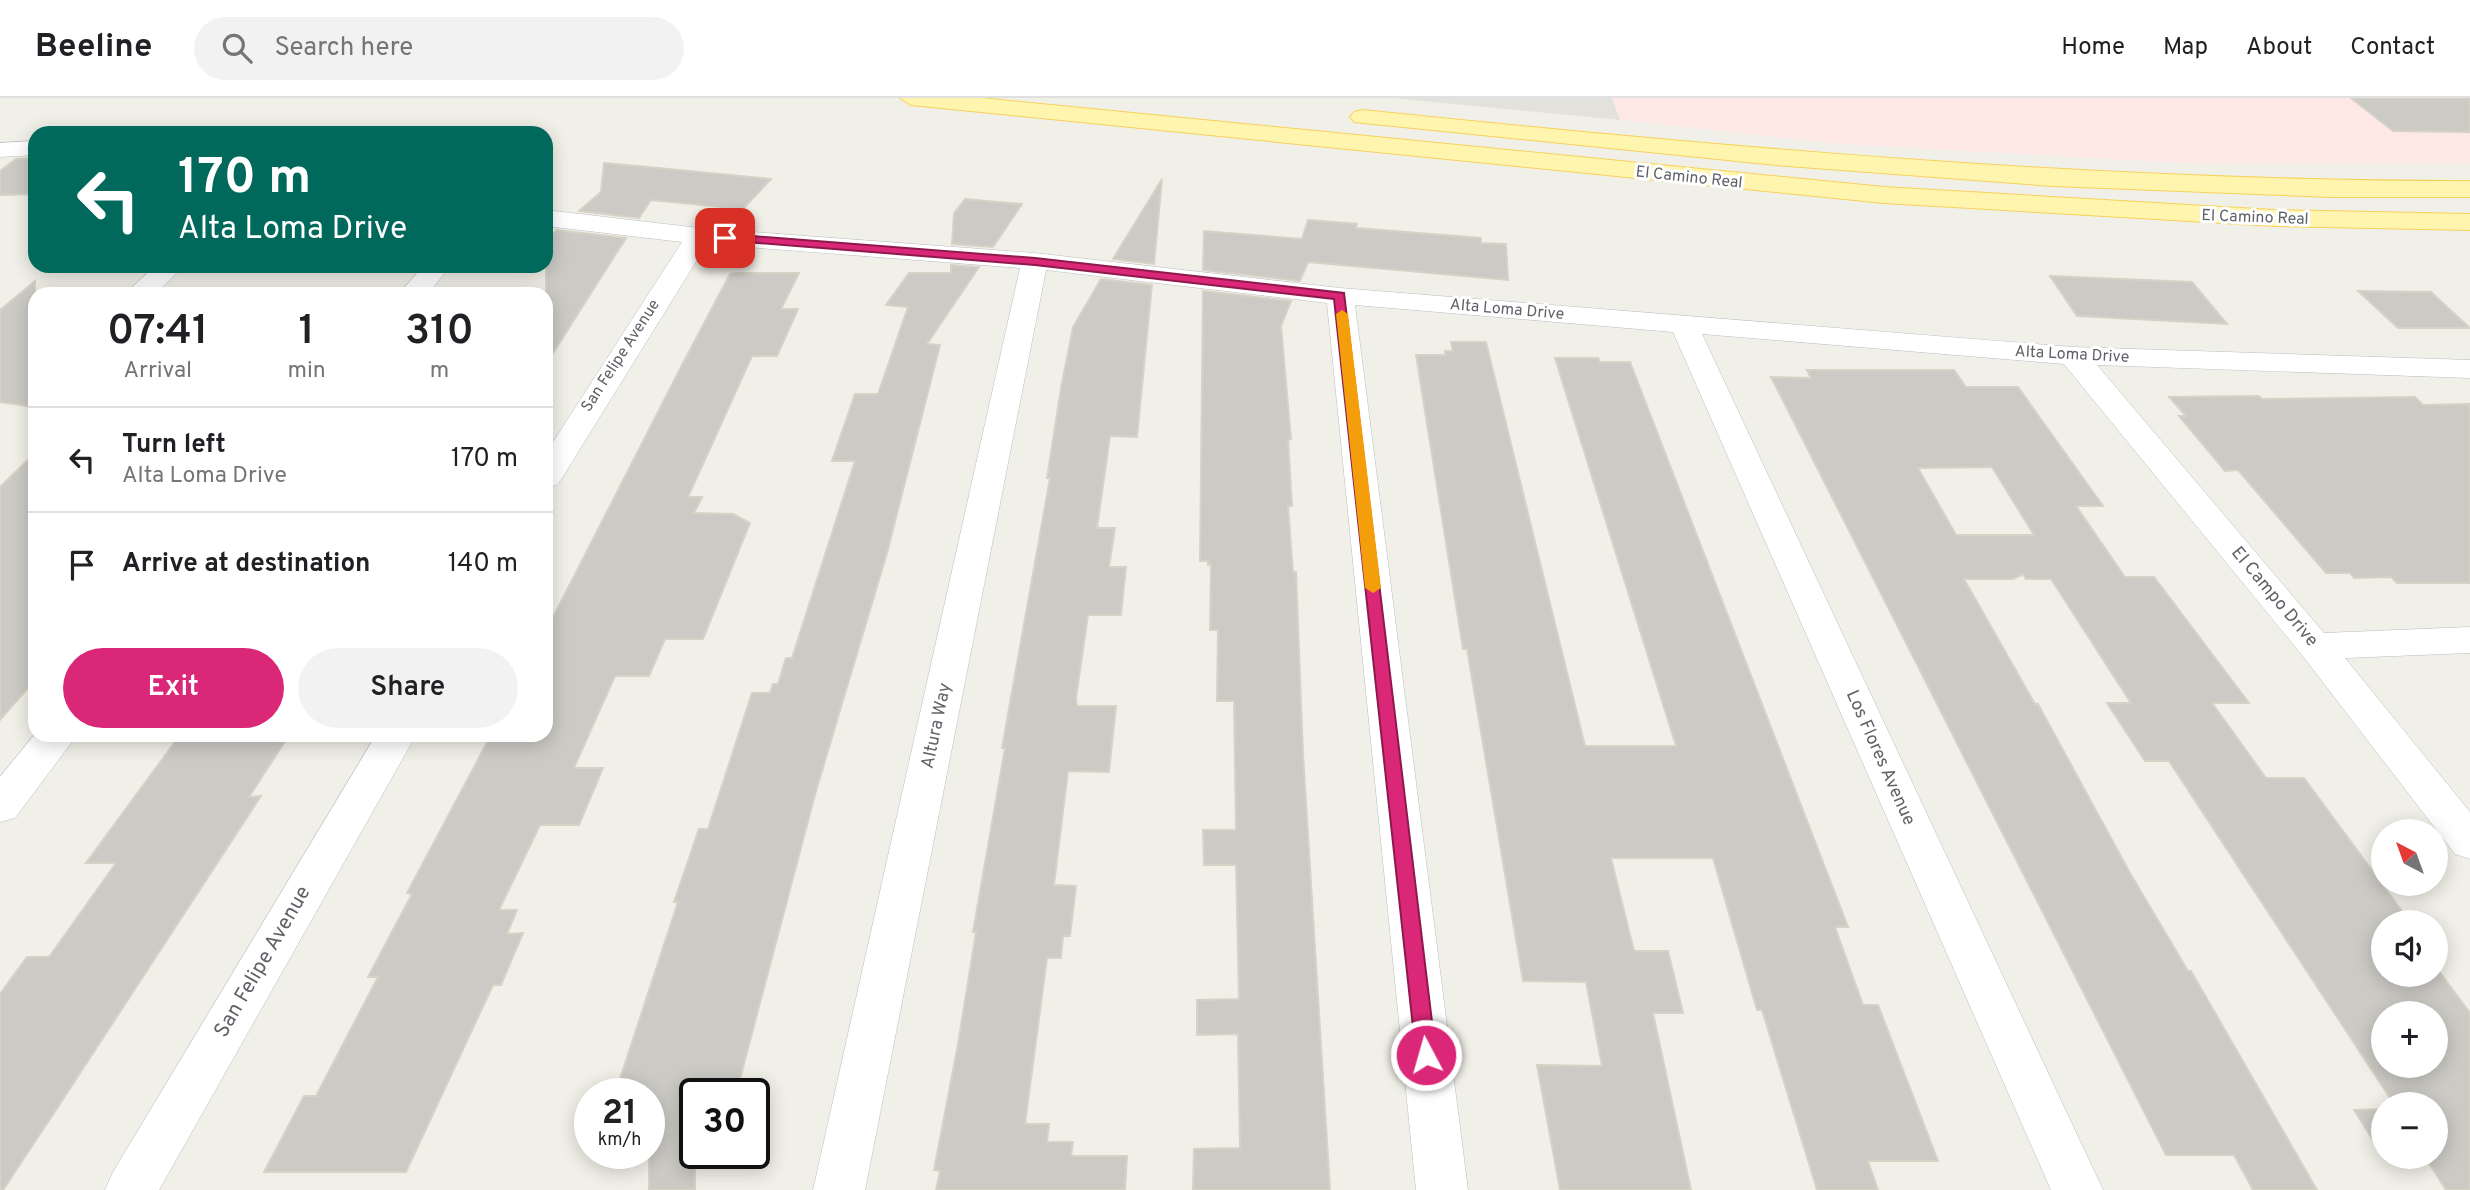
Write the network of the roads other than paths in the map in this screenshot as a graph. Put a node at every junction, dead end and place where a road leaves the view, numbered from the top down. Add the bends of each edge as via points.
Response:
1 (911, 98) edge
2 (1333, 114) dead end
3 (1374, 118) junction
4 (1334, 141) junction
5 (28, 148) edge
6 (0, 150) edge
7 (1918, 170) junction
8 (2470, 189) edge
9 (1927, 201) junction
10 (553, 219) edge
11 (2470, 222) edge
12 (699, 236) junction
13 (1035, 261) junction
14 (163, 273) edge
15 (431, 273) edge
16 (147, 287) edge
17 (419, 287) edge
18 (1339, 296) junction
19 (1684, 325) junction
20 (2073, 356) junction
21 (2470, 369) edge
22 (553, 467) edge
23 (2470, 640) edge
24 (2315, 646) junction
25 (51, 742) edge
26 (392, 742) edge
27 (0, 806) edge
28 (2470, 842) edge
29 (131, 1190) edge
30 (839, 1190) edge
31 (1442, 1190) edge
32 (2077, 1190) edge

1 - 4 main road, El Camino Real
2 - 3 main road, El Camino Real
3 - 4 main road
3 - 7 main road, El Camino Real
4 - 9 main road, El Camino Real
5 - 6 street
7 - 8 main road, El Camino Real via 2200,185
7 - 9 main road
9 - 11 main road, El Camino Real via 2183,216
10 - 12 street, Alta Loma Drive
12 - 13 street, Alta Loma Drive
12 - 22 street, San Felipe Avenue
13 - 18 street, Alta Loma Drive
13 - 30 street, Altura Way
14 - 16 street
15 - 17 street
18 - 19 street, Alta Loma Drive
18 - 31 street
19 - 20 street, Alta Loma Drive
19 - 32 street, Los Flores Avenue
20 - 21 street, Alta Loma Drive
20 - 24 street, El Campo Drive
23 - 24 street
24 - 28 street, El Campo Drive
25 - 27 street
26 - 29 street, San Felipe Avenue

